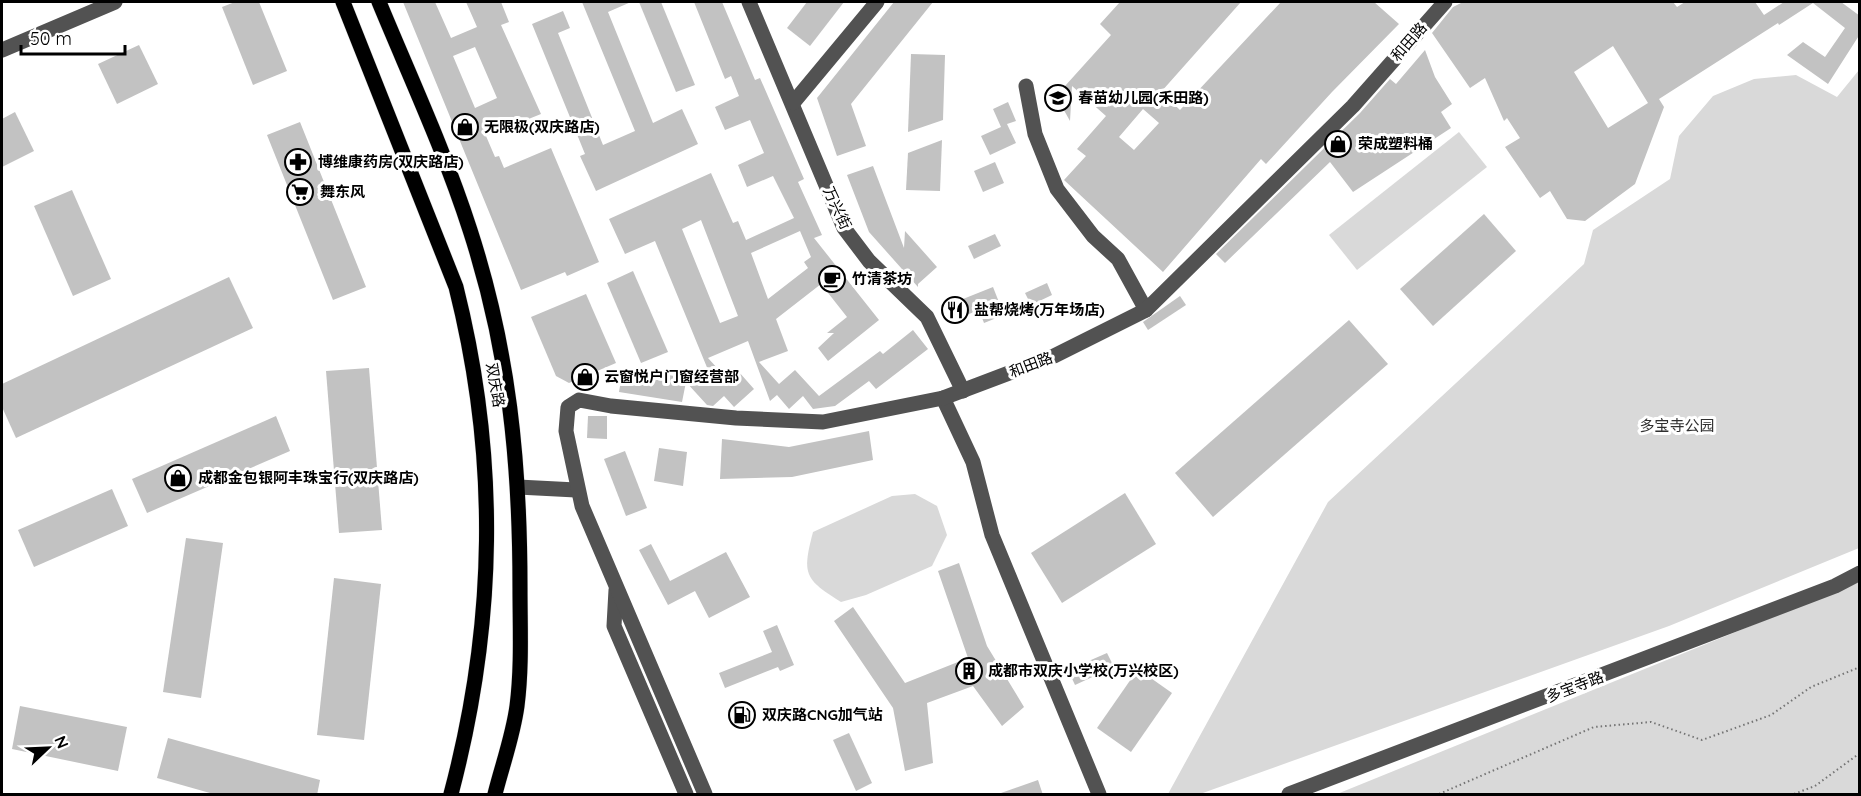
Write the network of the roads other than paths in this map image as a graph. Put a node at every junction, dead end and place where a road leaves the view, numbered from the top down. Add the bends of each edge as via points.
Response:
1 (115, 2) edge
2 (343, 2) edge
3 (379, 2) edge
4 (749, 2) edge
5 (877, 2) edge
6 (1445, 2) edge
7 (2, 50) edge
8 (1026, 86) dead end
9 (793, 103) junction
10 (1146, 310) junction
11 (963, 391) junction
12 (943, 398) junction
13 (518, 487) junction
14 (576, 490) junction
15 (1860, 573) edge
16 (616, 584) junction
17 (451, 795) edge
18 (495, 795) edge
19 (686, 795) edge
20 (705, 795) edge
21 (1099, 795) edge
22 (1289, 795) edge

1 - 7 street
2 - 17 main road, 双庆路 via 456,287 482,416 487,500 485,589 478,671
3 - 13 main road, 双庆路 via 448,166 473,241 507,376
4 - 9 street, 万兴街
5 - 9 street
6 - 10 street, 和田路 via 1353,106
8 - 10 street via 1035,134 1058,189 1093,236 1118,259
9 - 11 street, 万兴街 via 844,228 869,261 927,317
10 - 11 street, 和田路 via 1054,356
11 - 12 street, 和田路
12 - 14 street, 和田路 via 823,422 736,418 579,400 568,407 565,417
12 - 21 street via 973,462 992,535
13 - 14 street
13 - 18 main road, 双庆路 via 521,656 516,709
14 - 16 street
15 - 22 street, 多宝寺路 via 1650,658
16 - 19 street via 614,626
16 - 20 street

